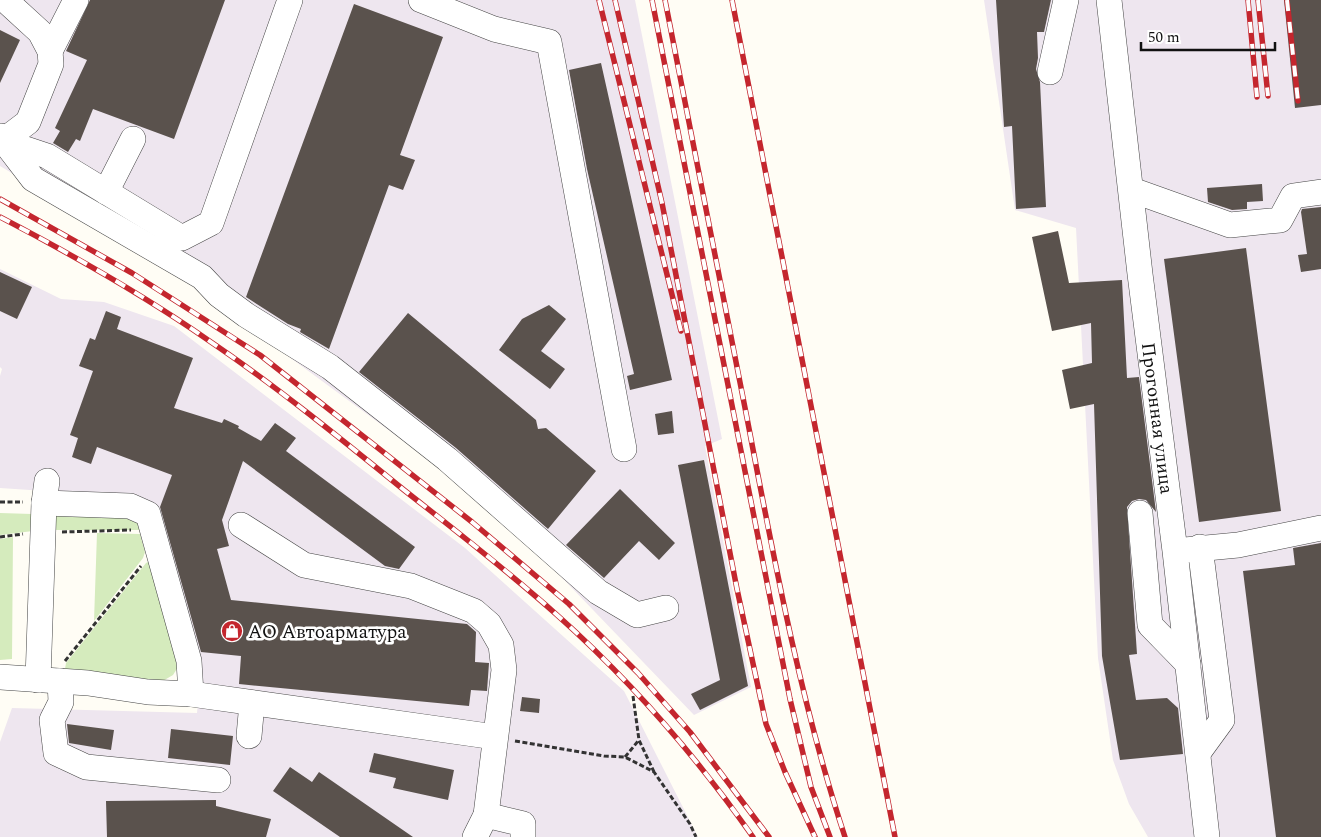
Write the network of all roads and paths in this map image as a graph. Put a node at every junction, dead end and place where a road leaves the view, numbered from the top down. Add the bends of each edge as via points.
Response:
1 (5, 0) edge
2 (76, 0) edge
3 (290, 0) edge
4 (421, 0) edge
5 (1066, 0) edge
6 (1109, 0) edge
7 (50, 51) junction
8 (1050, 72) dead end
9 (1, 139) edge
10 (133, 139) dead end
11 (106, 192) junction
12 (1321, 192) edge
13 (1129, 203) junction
14 (624, 449) dead end
15 (141, 512) junction
16 (1140, 513) dead end
17 (241, 525) dead end
18 (1321, 528) edge
19 (43, 533) junction
20 (0, 537) edge
21 (1200, 547) junction
22 (1175, 551) junction
23 (144, 563) dead end
24 (666, 608) dead end
25 (1188, 664) junction
26 (45, 676) junction
27 (0, 677) edge
28 (191, 694) junction
29 (633, 696) dead end
30 (252, 703) junction
31 (249, 736) dead end
32 (495, 738) junction
33 (639, 740) junction
34 (1198, 753) junction
35 (625, 756) junction
36 (654, 772) junction
37 (218, 780) dead end
38 (486, 815) junction
39 (475, 837) edge
40 (523, 837) edge
41 (696, 837) edge
42 (1207, 837) edge

1 - 7 street via 40,32
2 - 7 street
3 - 11 street via 211,223 182,238
4 - 14 street via 494,29 549,42
5 - 8 street
6 - 13 street, Прогонная улица
7 - 9 street via 51,64 28,122
9 - 11 street via 47,156
9 - 24 street via 33,179 202,277 219,295 246,315 330,367 447,459 598,592 637,615
10 - 11 street
12 - 13 street via 1292,196 1280,220 1230,226
13 - 22 street, Прогонная улица via 1132,274
15 - 19 path
15 - 19 street via 130,506 45,492
15 - 28 street via 148,514 159,548 189,661
16 - 25 street via 1150,625
17 - 32 street via 304,565 411,586 474,612 489,624 501,646 504,670
18 - 21 street via 1238,545
19 - 20 path
19 - 26 street
21 - 22 street
21 - 34 street via 1222,720
22 - 25 street, Прогонная улица
23 - 26 path via 59,668
25 - 34 street, Прогонная улица
26 - 27 street
26 - 28 street via 148,692
26 - 37 street via 60,702 52,720 56,753 86,767
28 - 30 street
29 - 33 path
30 - 31 street
30 - 32 street
32 - 35 path via 604,756
32 - 38 street
33 - 35 path
33 - 36 path
34 - 42 street, Прогонная улица
35 - 36 path
36 - 41 path
38 - 39 street
38 - 40 street via 523,824

